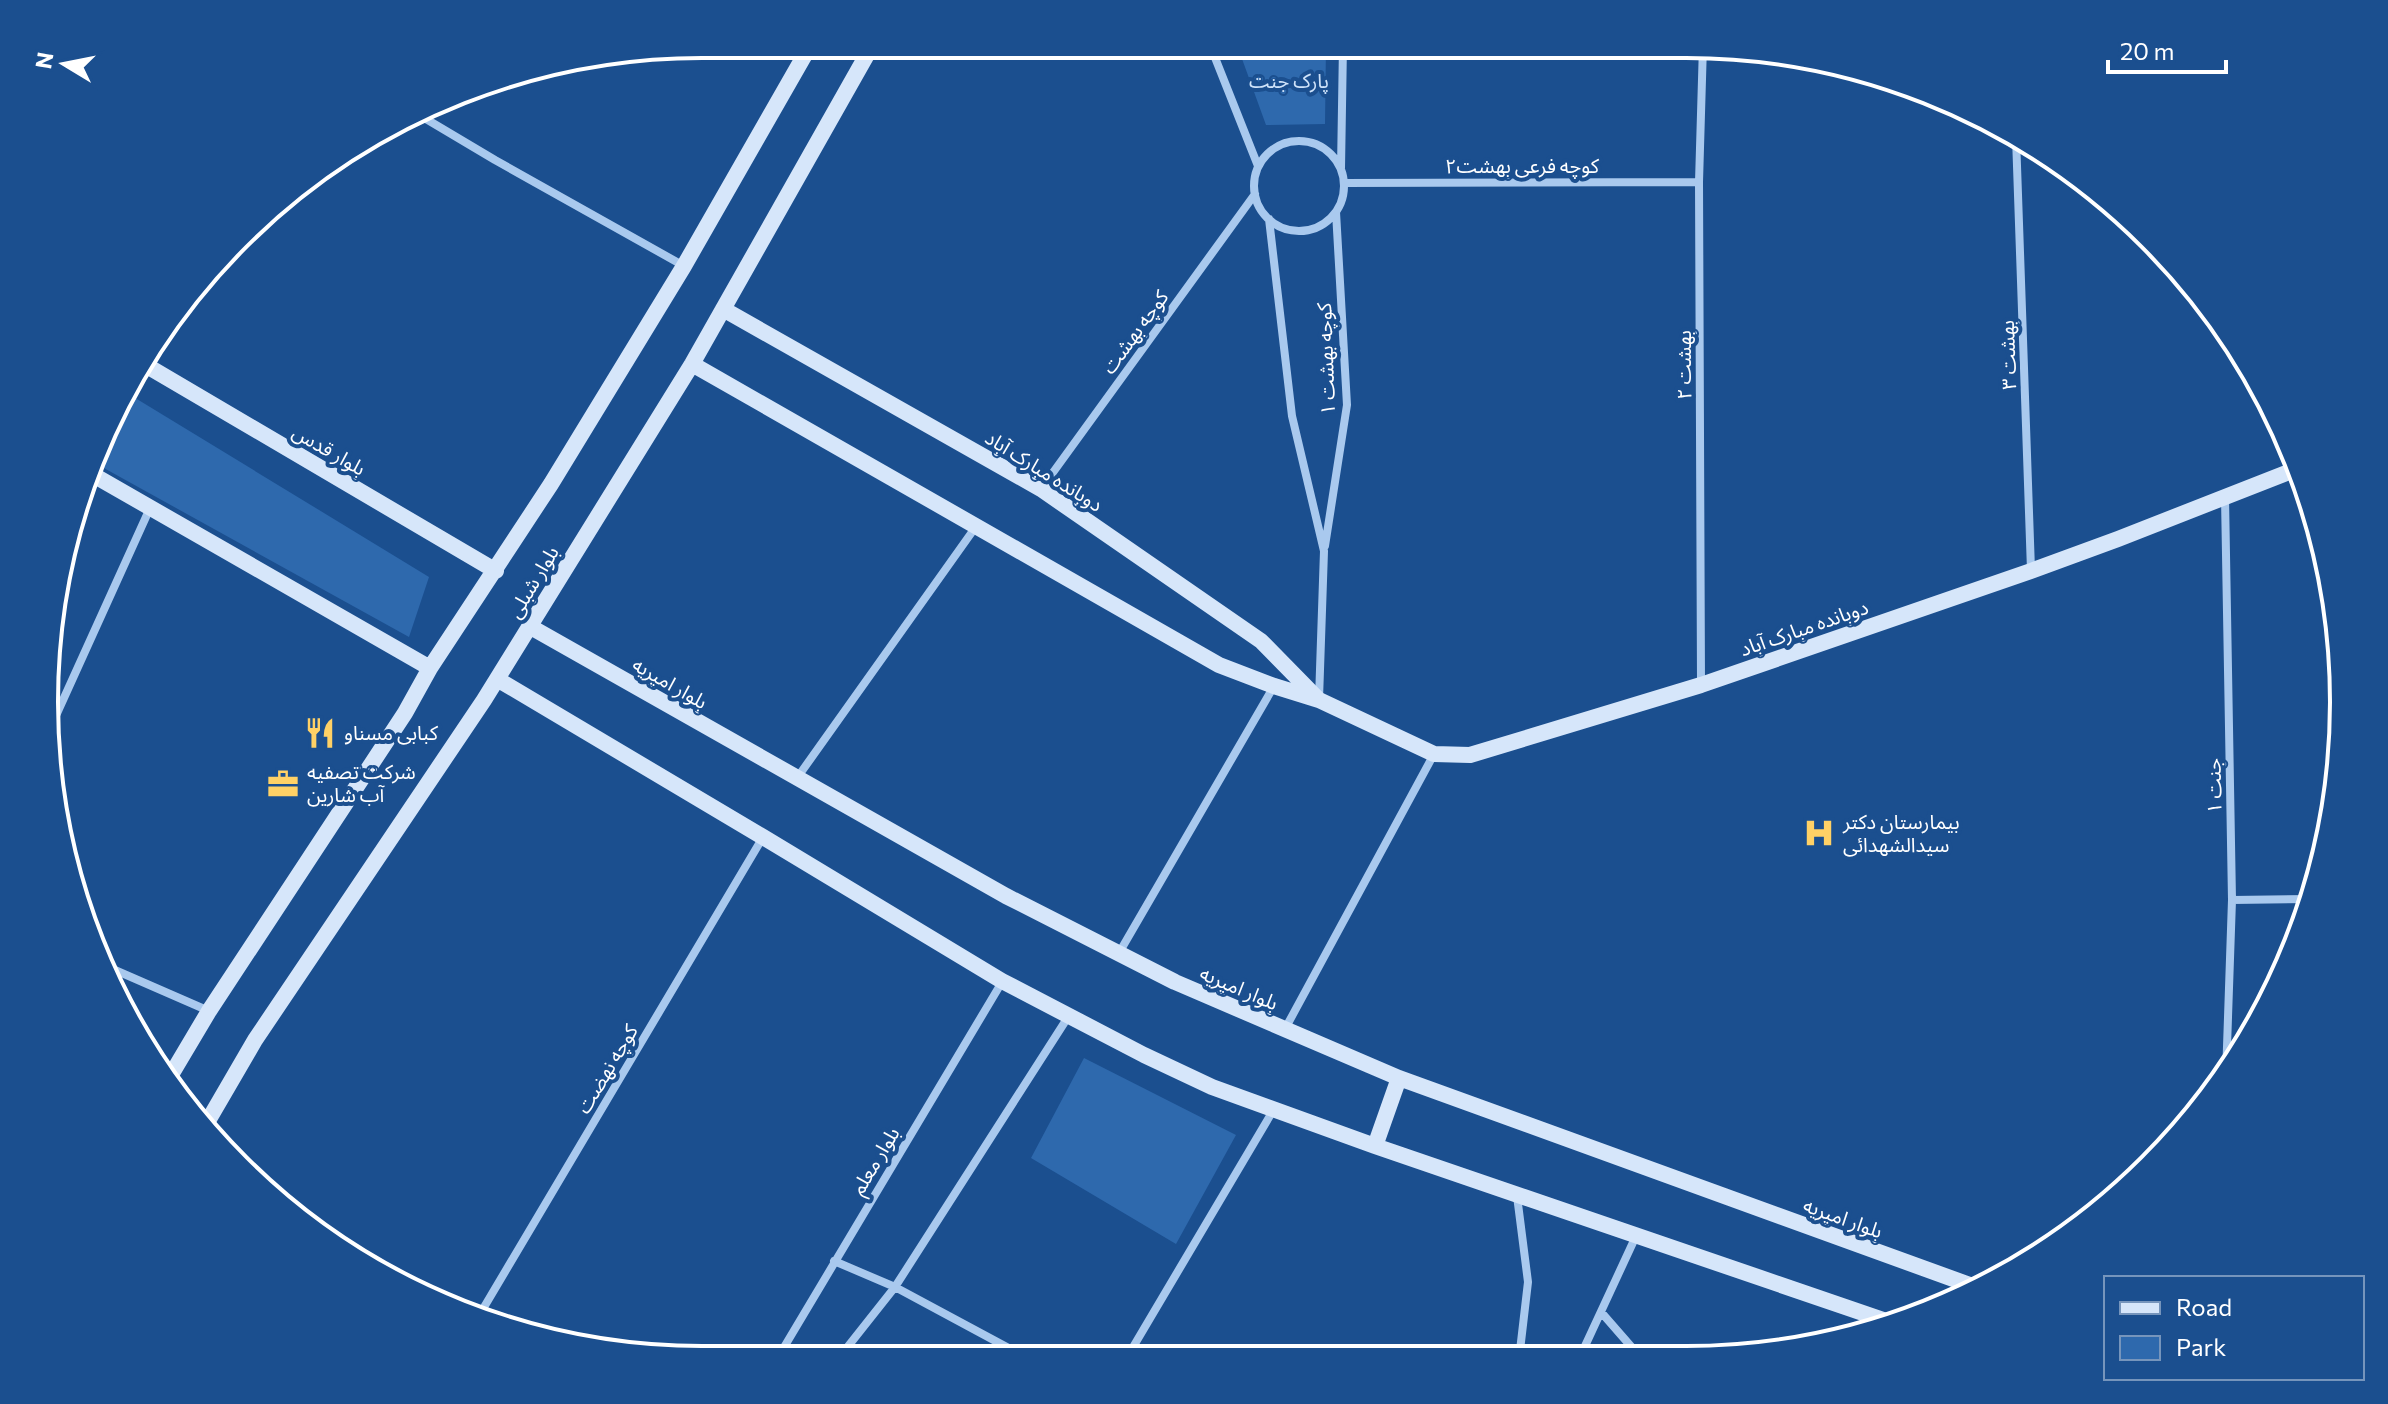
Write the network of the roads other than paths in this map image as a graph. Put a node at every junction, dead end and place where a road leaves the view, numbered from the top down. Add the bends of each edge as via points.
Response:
1 (803, 58) edge
2 (865, 58) edge
3 (1215, 58) edge
4 (1343, 58) edge
5 (1703, 58) edge
6 (427, 120) edge
7 (2016, 149) edge
8 (1258, 166) junction
9 (1341, 169) junction
10 (1699, 182) junction
11 (1344, 183) junction
12 (1255, 194) junction
13 (1336, 212) junction
14 (1269, 219) junction
15 (684, 266) junction
16 (723, 309) junction
17 (692, 364) junction
18 (151, 368) edge
19 (2287, 472) edge
20 (99, 478) edge
21 (1041, 489) junction
22 (2225, 496) junction
23 (150, 507) junction
24 (977, 525) junction
25 (1324, 551) junction
26 (496, 571) junction
27 (2031, 571) junction
28 (529, 626) junction
29 (430, 668) junction
30 (497, 679) junction
31 (1701, 685) junction
32 (1274, 686) junction
33 (1319, 700) junction
34 (58, 711) edge
35 (1434, 754) junction
36 (796, 778) junction
37 (763, 837) junction
38 (2299, 899) edge
39 (2232, 900) junction
40 (1118, 953) junction
41 (117, 971) edge
42 (1002, 981) junction
43 (209, 1011) junction
44 (1068, 1017) junction
45 (1285, 1029) junction
46 (2227, 1051) edge
47 (174, 1070) edge
48 (1399, 1078) junction
49 (1274, 1109) junction
50 (210, 1117) edge
51 (1375, 1146) junction
52 (1517, 1195) junction
53 (1636, 1235) junction
54 (834, 1261) junction
55 (1964, 1283) edge
56 (895, 1287) junction
57 (484, 1308) edge
58 (1601, 1312) junction
59 (1875, 1317) edge
60 (785, 1346) edge
61 (848, 1346) edge
62 (1005, 1346) edge
63 (1134, 1346) edge
64 (1521, 1346) edge
65 (1585, 1346) edge
66 (1631, 1346) edge

1 - 15 street, بلوار شبلی
2 - 16 street, بلوار شبلی
3 - 8 street
4 - 9 street
5 - 10 street, بهشت ۲
6 - 15 street
7 - 27 street, بهشت ۳
8 - 9 street via 1279,145 1308,141 1333,156
8 - 12 street
9 - 11 street
10 - 11 street, کوچه فرعی بهشت۲
10 - 31 street, بهشت ۲
11 - 13 street
12 - 14 street
12 - 21 street, کوچه بهشت
13 - 14 street via 1325,223 1296,231
13 - 25 street, کوچه بهشت ۱ via 1347,405
14 - 25 street via 1292,416
15 - 26 street, بلوار شبلی
16 - 17 street, بلوار شبلی
16 - 21 street, دوبانده مبارک آباد
17 - 24 street, دوبانده مبارک آباد
17 - 28 street, بلوار شبلی
18 - 26 street, بلوار قدس
19 - 22 street, دوبانده مبارک آباد
20 - 23 street
21 - 33 street, دوبانده مبارک آباد via 1261,641
22 - 27 street, دوبانده مبارک آباد
22 - 39 street, جنت ۱
23 - 29 street
23 - 34 street
24 - 32 street, دوبانده مبارک آباد via 1219,665
24 - 36 street
25 - 33 street
26 - 29 street, بلوار شبلی
27 - 31 street, دوبانده مبارک آباد
28 - 30 street, بلوار شبلی
28 - 36 street, بلوار امیریه
29 - 43 street, بلوار شبلی
30 - 37 street
30 - 50 street, بلوار شبلی via 255,1040
31 - 35 street, دوبانده مبارک آباد via 1470,755
32 - 33 street, دوبانده مبارک آباد
32 - 40 street
33 - 35 street, دوبانده مبارک آباد
35 - 45 street
36 - 40 street, بلوار امیریه
37 - 42 street
37 - 57 street, کوچه نهضت
38 - 39 street
39 - 46 street, جنت ۱
40 - 45 street, بلوار امیریه
41 - 43 street
42 - 44 street
42 - 54 street, بلوار معلم
43 - 47 street, بلوار شبلی
44 - 49 street via 1212,1087
44 - 56 street
45 - 48 street, بلوار امیریه
48 - 51 street
48 - 55 street, بلوار امیریه
49 - 51 street
49 - 63 street
51 - 52 street
52 - 53 street
52 - 64 street via 1528,1282
53 - 58 street
53 - 59 street
54 - 56 street
54 - 60 street, بلوار معلم
56 - 61 street
56 - 62 street
58 - 65 street
58 - 66 street

